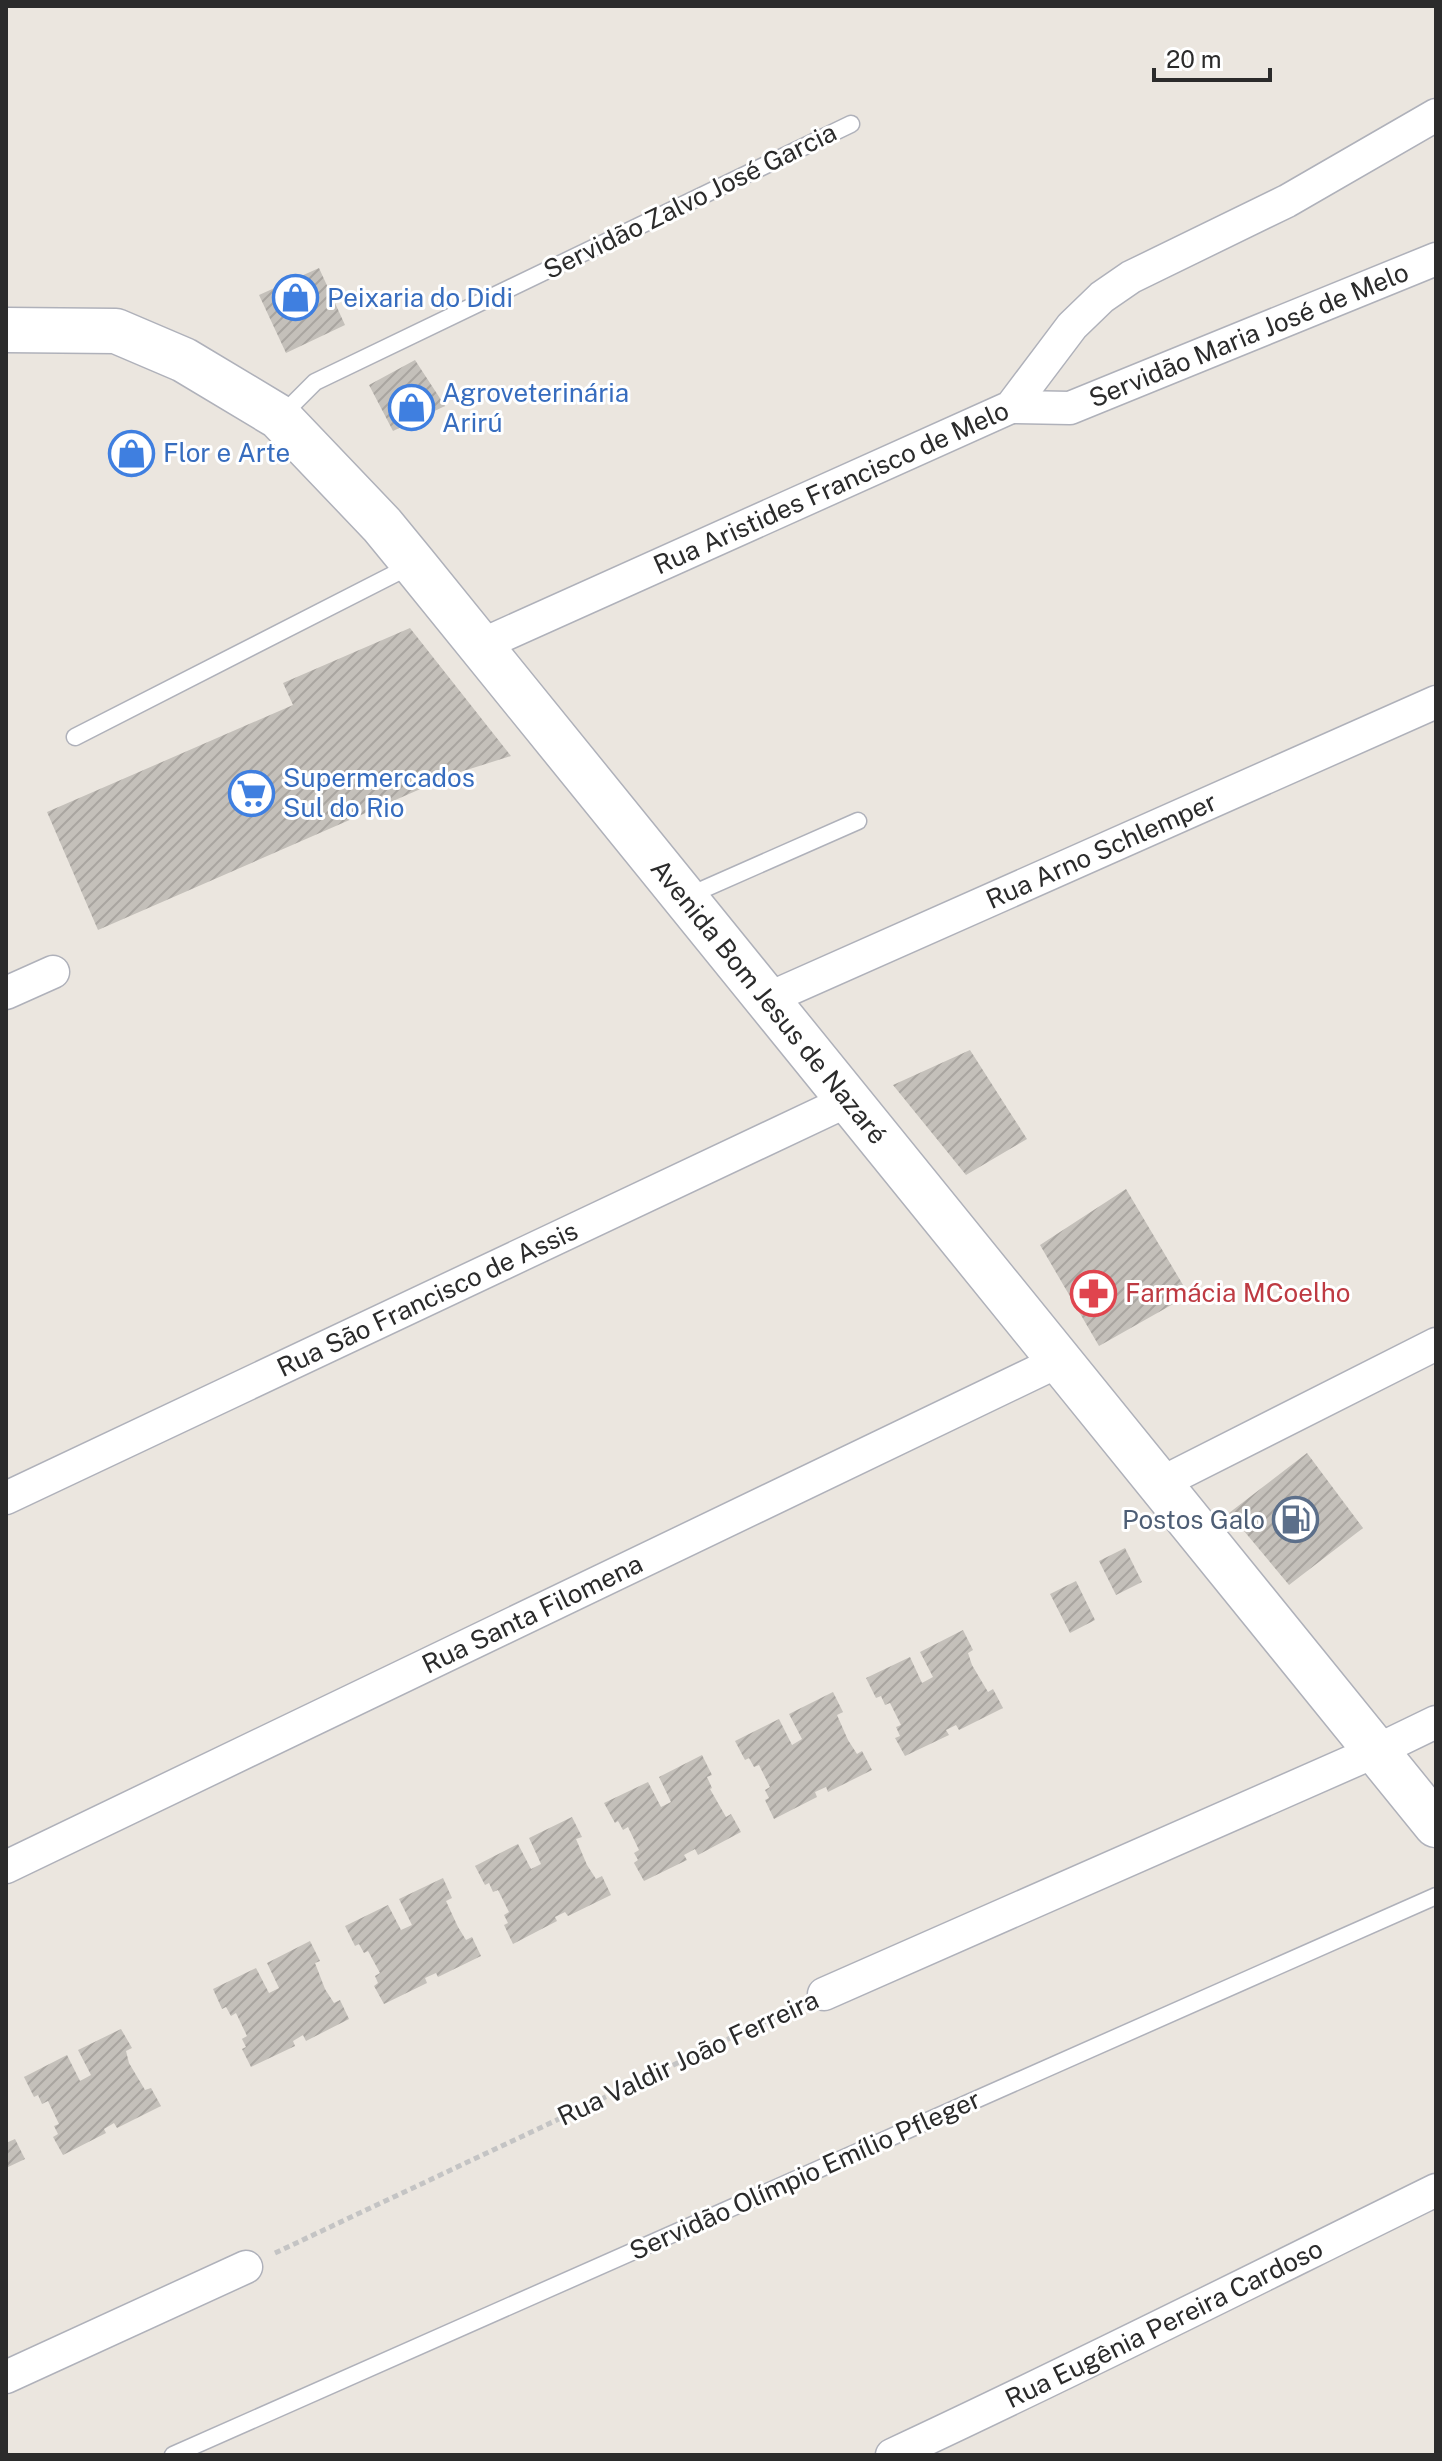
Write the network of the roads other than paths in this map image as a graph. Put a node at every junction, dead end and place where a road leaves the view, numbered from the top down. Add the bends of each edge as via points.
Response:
1 (1436, 115) edge
2 (851, 124) dead end
3 (1436, 259) edge
4 (6, 330) edge
5 (1011, 407) junction
6 (279, 417) junction
7 (414, 564) junction
8 (479, 646) junction
9 (1436, 702) edge
10 (75, 737) dead end
11 (858, 821) dead end
12 (683, 898) junction
13 (53, 972) dead end
14 (6, 993) edge
15 (765, 1000) junction
16 (847, 1101) junction
17 (1436, 1344) edge
18 (1059, 1361) junction
19 (1159, 1484) junction
20 (6, 1498) edge
21 (1436, 1722) edge
22 (1376, 1751) junction
23 (1436, 1825) edge
24 (6, 1867) edge
25 (1436, 1896) edge
26 (824, 1994) road end
27 (1436, 2190) edge
28 (246, 2267) road end
29 (6, 2377) edge
30 (173, 2455) edge
31 (892, 2455) edge

1 - 5 street, Rua Aristides Francisco de Melo via 1287,201 1131,277 1072,326
2 - 6 lane, Servidão Zalvo José Garcia via 315,382
3 - 5 street, Servidão Maria José de Melo via 1070,408
4 - 6 main road, Avenida Bom Jesus de Nazaré via 116,331 184,360
5 - 8 street, Rua Aristides Francisco de Melo
6 - 7 main road, Avenida Bom Jesus de Nazaré
7 - 8 main road, Avenida Bom Jesus de Nazaré
7 - 10 lane
8 - 12 main road, Avenida Bom Jesus de Nazaré
9 - 15 street, Rua Arno Schlemper
11 - 12 lane
12 - 15 main road, Avenida Bom Jesus de Nazaré
13 - 14 street
15 - 16 main road, Avenida Bom Jesus de Nazaré
16 - 18 main road, Avenida Bom Jesus de Nazaré
16 - 20 street, Rua São Francisco de Assis
17 - 19 street
18 - 19 main road, Avenida Bom Jesus de Nazaré
18 - 24 street, Rua Santa Filomena
19 - 22 main road, Avenida Bom Jesus de Nazaré
21 - 22 street, Rua Valdir João Ferreira
22 - 23 main road, Avenida Bom Jesus de Nazaré
22 - 26 street, Rua Valdir João Ferreira
25 - 30 lane, Servidão Olímpio Emílio Pfleger
27 - 31 street, Rua Eugênia Pereira Cardoso
28 - 29 street

